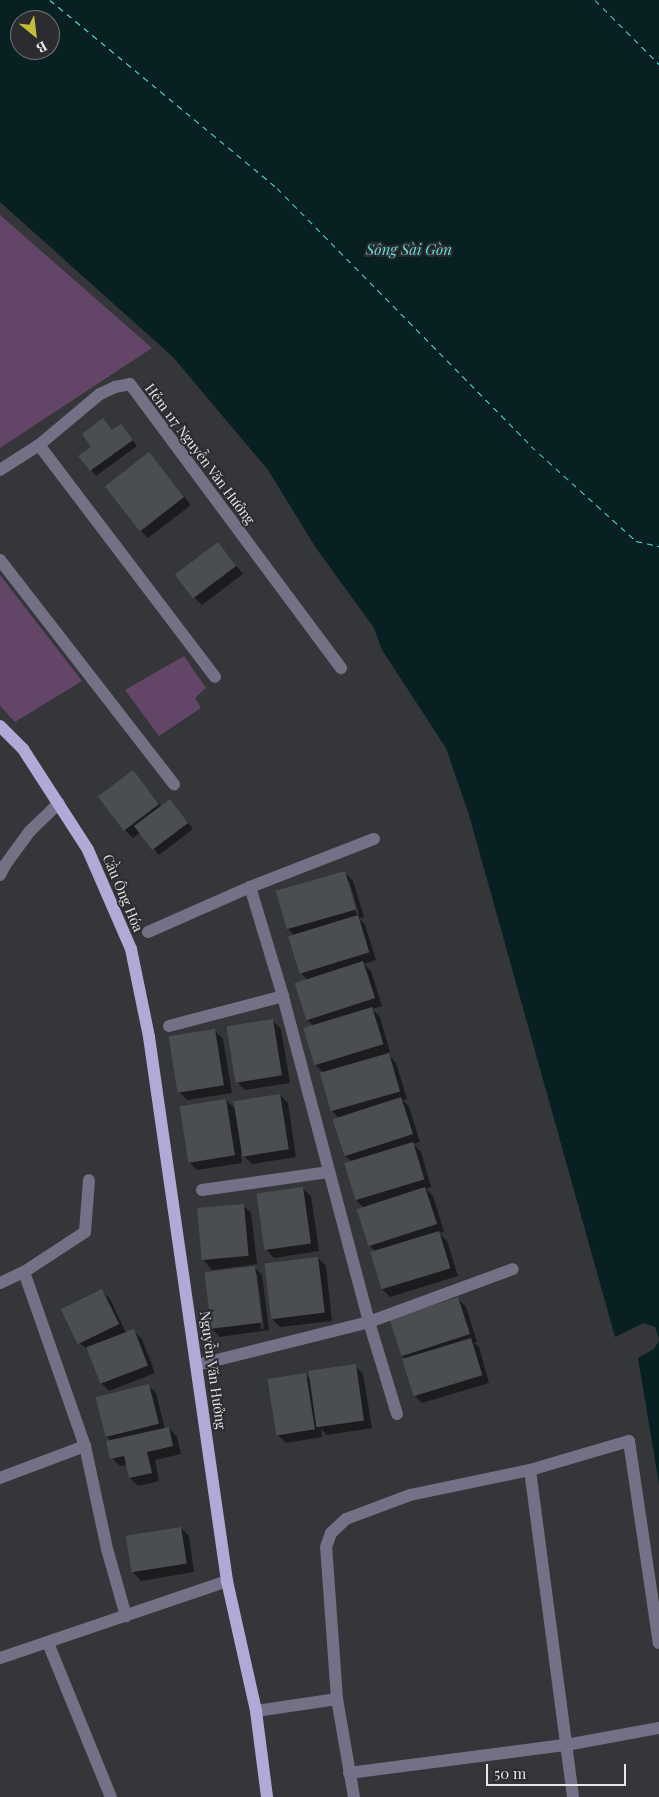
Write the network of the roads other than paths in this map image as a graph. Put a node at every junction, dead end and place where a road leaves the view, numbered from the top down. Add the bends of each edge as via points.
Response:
1 (39, 445) junction
2 (0, 470) edge
3 (0, 560) edge
4 (341, 668) dead end
5 (215, 677) dead end
6 (0, 726) edge
7 (174, 784) dead end
8 (59, 803) junction
9 (374, 839) dead end
10 (0, 875) edge
11 (250, 887) junction
12 (148, 932) dead end
13 (130, 948) joint
14 (283, 996) junction
15 (169, 1026) dead end
16 (328, 1172) junction
17 (89, 1180) dead end
18 (202, 1190) dead end
19 (513, 1269) dead end
20 (24, 1272) junction
21 (0, 1283) edge
22 (370, 1322) junction
23 (197, 1365) junction
24 (397, 1414) dead end
25 (85, 1446) junction
26 (530, 1470) junction
27 (0, 1478) edge
28 (227, 1581) junction
29 (126, 1616) junction
30 (48, 1643) junction
31 (659, 1644) edge
32 (0, 1658) edge
33 (337, 1699) junction
34 (256, 1711) junction
35 (659, 1728) edge
36 (566, 1745) junction
37 (349, 1772) junction
38 (111, 1797) edge
39 (267, 1797) edge
40 (354, 1797) edge
41 (573, 1797) edge

1 - 2 street, Hẻm 117 Nguyễn Văn Hưởng
1 - 4 street, Hẻm 117 Nguyễn Văn Hưởng via 100,394 130,384
1 - 5 street
3 - 7 street
6 - 8 main road via 23,749
8 - 10 street via 30,831
8 - 13 main road, Cầu Ông Hóa via 88,850
9 - 11 street
11 - 12 street
11 - 14 street
13 - 23 main road, Nguyễn Văn Hưởng via 149,1037
14 - 15 street
14 - 16 street
16 - 18 street
16 - 22 street
17 - 20 street via 85,1232
19 - 22 street
20 - 21 street
20 - 25 street
22 - 23 street
22 - 24 street
23 - 28 main road, Nguyễn Văn Hưởng
25 - 27 street
25 - 29 street via 107,1549
26 - 31 street via 629,1441
26 - 33 street via 410,1495 346,1519 331,1533 326,1547
26 - 36 street
28 - 29 street
28 - 34 main road, Nguyễn Văn Hưởng
29 - 30 street
30 - 32 street
30 - 38 street
33 - 34 street
33 - 37 street
34 - 39 main road, Nguyễn Văn Hưởng
35 - 36 street
36 - 37 street
36 - 41 street
37 - 40 street

